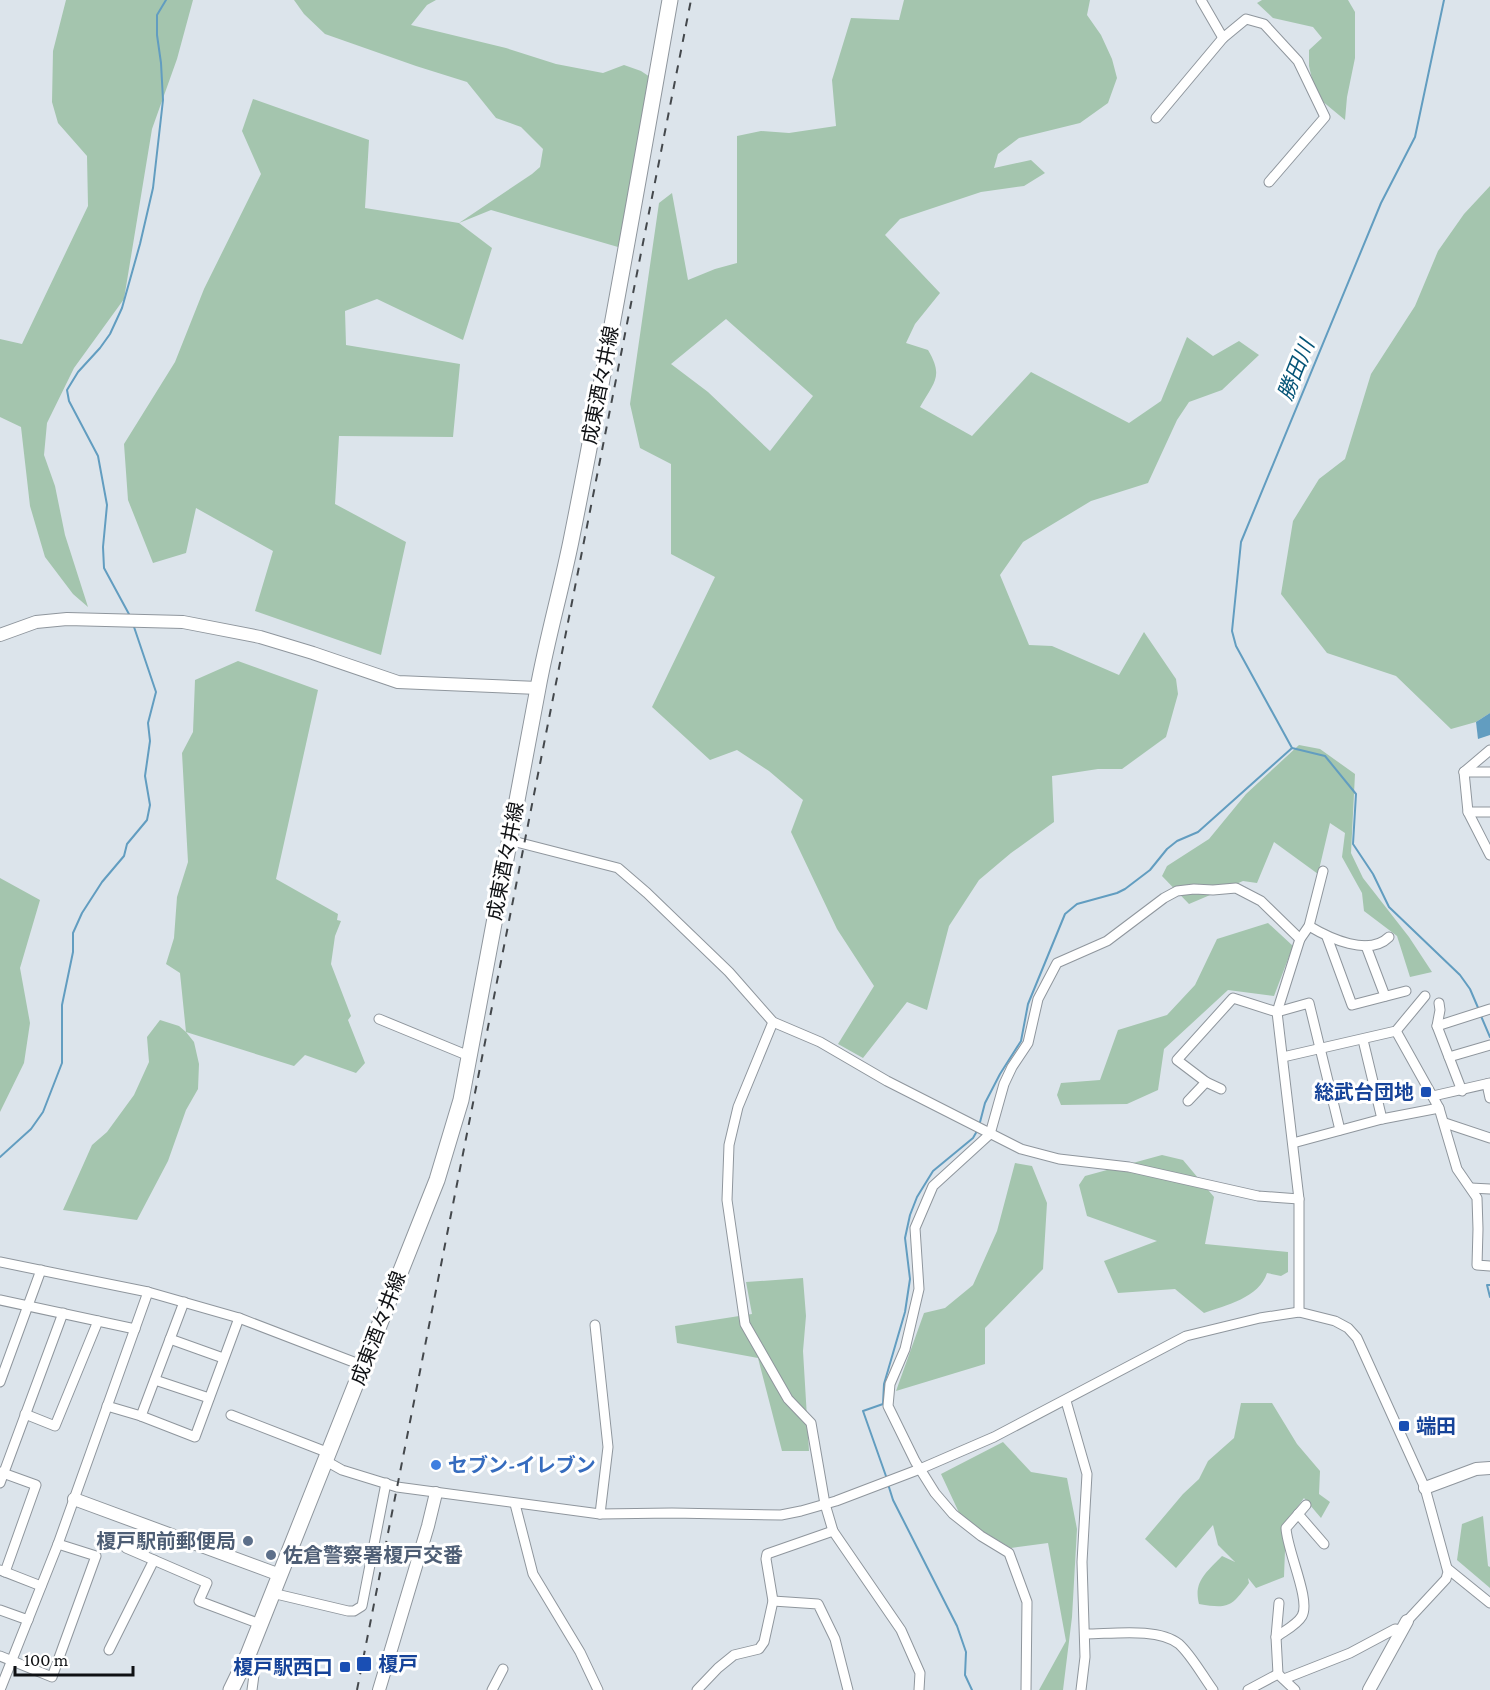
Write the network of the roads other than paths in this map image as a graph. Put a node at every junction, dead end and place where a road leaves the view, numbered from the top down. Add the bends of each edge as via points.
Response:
1 (670, 0) edge
2 (1201, 0) edge
3 (1223, 38) junction
4 (1156, 118) dead end
5 (1269, 182) dead end
6 (0, 635) edge
7 (538, 688) junction
8 (1490, 750) edge
9 (1464, 772) junction
10 (1490, 772) edge
11 (1468, 812) junction
12 (1490, 812) edge
13 (509, 840) junction
14 (1490, 855) edge
15 (1323, 871) dead end
16 (1309, 926) junction
17 (1327, 937) junction
18 (1389, 937) dead end
19 (1300, 939) junction
20 (1366, 946) junction
21 (1406, 991) dead end
22 (1385, 996) junction
23 (1425, 996) dead end
24 (1439, 1003) dead end
25 (1490, 1009) edge
26 (1277, 1012) junction
27 (379, 1019) dead end
28 (773, 1022) junction
29 (1437, 1026) junction
30 (1396, 1031) junction
31 (1363, 1040) junction
32 (1490, 1045) edge
33 (1320, 1050) junction
34 (469, 1056) junction
35 (1283, 1058) junction
36 (1449, 1058) junction
37 (1206, 1082) junction
38 (1488, 1084) edge
39 (1221, 1089) dead end
40 (1461, 1091) junction
41 (1433, 1096) junction
42 (1490, 1098) edge
43 (1188, 1101) dead end
44 (1439, 1108) junction
45 (1382, 1119) junction
46 (1445, 1124) junction
47 (1340, 1130) junction
48 (990, 1134) junction
49 (1490, 1138) edge
50 (1293, 1143) junction
51 (1471, 1188) junction
52 (1490, 1189) edge
53 (1299, 1199) junction
54 (1478, 1229) junction
55 (1490, 1230) edge
56 (0, 1262) edge
57 (1490, 1266) edge
58 (42, 1270) junction
59 (148, 1292) junction
60 (0, 1300) edge
61 (184, 1302) junction
62 (28, 1306) junction
63 (1299, 1312) junction
64 (63, 1313) junction
65 (238, 1318) junction
66 (98, 1321) junction
67 (595, 1325) dead end
68 (135, 1329) junction
69 (170, 1339) junction
70 (223, 1358) junction
71 (364, 1366) junction
72 (155, 1380) junction
73 (0, 1382) edge
74 (209, 1398) junction
75 (1066, 1401) junction
76 (107, 1406) junction
77 (25, 1414) junction
78 (231, 1415) dead end
79 (141, 1416) junction
80 (327, 1457) junction
81 (1490, 1468) edge
82 (920, 1469) junction
83 (1, 1476) edge
84 (386, 1483) junction
85 (1425, 1488) junction
86 (436, 1493) junction
87 (74, 1498) junction
88 (515, 1504) junction
89 (825, 1504) junction
90 (1306, 1505) dead end
91 (1298, 1514) junction
92 (600, 1515) junction
93 (833, 1531) junction
94 (58, 1544) junction
95 (1323, 1544) dead end
96 (126, 1548) dead end
97 (154, 1560) junction
98 (1448, 1569) junction
99 (2, 1571) edge
100 (280, 1575) junction
101 (41, 1586) junction
102 (272, 1593) junction
103 (773, 1601) junction
104 (1279, 1603) dead end
105 (1490, 1603) edge
106 (0, 1610) edge
107 (28, 1620) junction
108 (260, 1624) junction
109 (1405, 1625) junction
110 (1086, 1634) junction
111 (1276, 1637) junction
112 (109, 1650) dead end
113 (249, 1655) junction
114 (0, 1656) edge
115 (13, 1661) junction
116 (503, 1669) dead end
117 (1281, 1676) junction
118 (0, 1690) edge
119 (231, 1690) edge
120 (252, 1690) edge
121 (379, 1690) edge
122 (492, 1690) edge
123 (598, 1690) edge
124 (697, 1690) edge
125 (848, 1690) edge
126 (919, 1690) edge
127 (1026, 1690) edge
128 (1081, 1690) edge
129 (1213, 1690) edge
130 (1248, 1690) edge
131 (1295, 1690) edge
132 (1369, 1690) edge

1 - 7 main road, 成東酒々井線 via 570,544
2 - 3 street
3 - 4 street
3 - 5 street via 1246,19 1264,24 1298,61 1325,117
6 - 7 street via 36,622 67,619 183,622 260,637 398,682
7 - 13 main road, 成東酒々井線
8 - 9 street
9 - 10 street
9 - 11 street
11 - 12 street
11 - 14 street
13 - 28 street via 618,868 729,972
13 - 34 main road, 成東酒々井線
15 - 16 street
16 - 17 street
16 - 19 street
17 - 20 street
17 - 22 street via 1352,1005
18 - 20 street
19 - 26 street
19 - 48 street via 1261,901 1236,888 1194,889 1164,898 1107,942 1057,963 1038,999 1028,1043 1004,1084
20 - 22 street
21 - 22 street
23 - 30 street
24 - 29 street
25 - 29 street
26 - 33 street via 1309,1003
26 - 35 street
26 - 37 street via 1233,998 1177,1059
27 - 34 street
28 - 48 street via 820,1042
28 - 89 street via 738,1107 729,1145 727,1200 745,1324 788,1399 811,1423
29 - 36 street
30 - 31 street
30 - 41 street
31 - 33 street
31 - 45 street
32 - 36 street
33 - 35 street
33 - 47 street
34 - 71 main road, 成東酒々井線 via 461,1100 437,1180
35 - 50 street
36 - 40 street
37 - 39 street
37 - 43 street
38 - 40 street
38 - 42 street
40 - 41 street
41 - 44 street
44 - 45 street
44 - 46 street
45 - 47 street
46 - 49 street
46 - 51 street via 1457,1169
47 - 50 street
48 - 53 street via 1021,1149 1059,1159 1130,1167 1258,1196
48 - 82 street via 933,1186 915,1227 919,1289 905,1349 890,1384 888,1406
50 - 53 street
51 - 52 street
51 - 54 street via 1477,1198
53 - 63 street
54 - 55 street
54 - 57 street via 1477,1265
56 - 58 street
58 - 59 street
58 - 62 street
59 - 61 street
59 - 68 street
60 - 62 street
61 - 65 street
61 - 69 street
62 - 64 street
62 - 73 street
63 - 75 street via 1186,1336
63 - 85 street via 1335,1321 1357,1338
64 - 66 street
64 - 77 street
65 - 70 street
65 - 71 street
66 - 68 street
66 - 77 street via 55,1426
67 - 92 street via 608,1447
68 - 76 street
69 - 70 street
69 - 72 street
70 - 74 street
71 - 80 main road, 成東酒々井線
72 - 74 street
72 - 79 street
74 - 79 street via 195,1437
75 - 82 street
75 - 110 street via 1087,1474 1083,1562
76 - 79 street
76 - 87 street
77 - 83 street
78 - 80 street
80 - 84 street via 342,1470
80 - 100 main road, 成東酒々井線
81 - 85 street via 1476,1469
82 - 89 street
82 - 127 street via 952,1514 1009,1553 1026,1602
83 - 99 street via 36,1485
84 - 86 street
84 - 102 street via 362,1606 354,1611 342,1610
85 - 98 street
86 - 88 street
86 - 121 street
87 - 94 street
87 - 100 street
88 - 92 street
88 - 123 street via 533,1574
89 - 92 street via 781,1515
89 - 93 street
90 - 91 street
91 - 95 street
91 - 111 street via 1287,1528 1287,1541 1304,1596 1304,1615
93 - 103 street via 768,1554 765,1560
93 - 126 street via 901,1630 920,1673
94 - 101 street
94 - 115 street via 96,1556 52,1677
96 - 97 street
97 - 108 street via 207,1583 199,1600
97 - 112 street
98 - 105 street
98 - 109 street via 1446,1579
99 - 101 street
100 - 102 main road, 成東酒々井線
101 - 107 street
102 - 108 main road, 成東酒々井線
103 - 124 street via 759,1649 734,1655
103 - 125 street via 818,1604 835,1640
104 - 111 street
106 - 107 street
107 - 115 street
108 - 113 main road, 成東酒々井線
109 - 117 street via 1350,1653
109 - 132 street
110 - 128 street
110 - 129 street via 1164,1636 1178,1644
111 - 117 street
113 - 119 main road, 成東酒々井線
113 - 120 street via 254,1675
114 - 115 street
115 - 118 street
116 - 122 street
117 - 130 street
117 - 131 street

